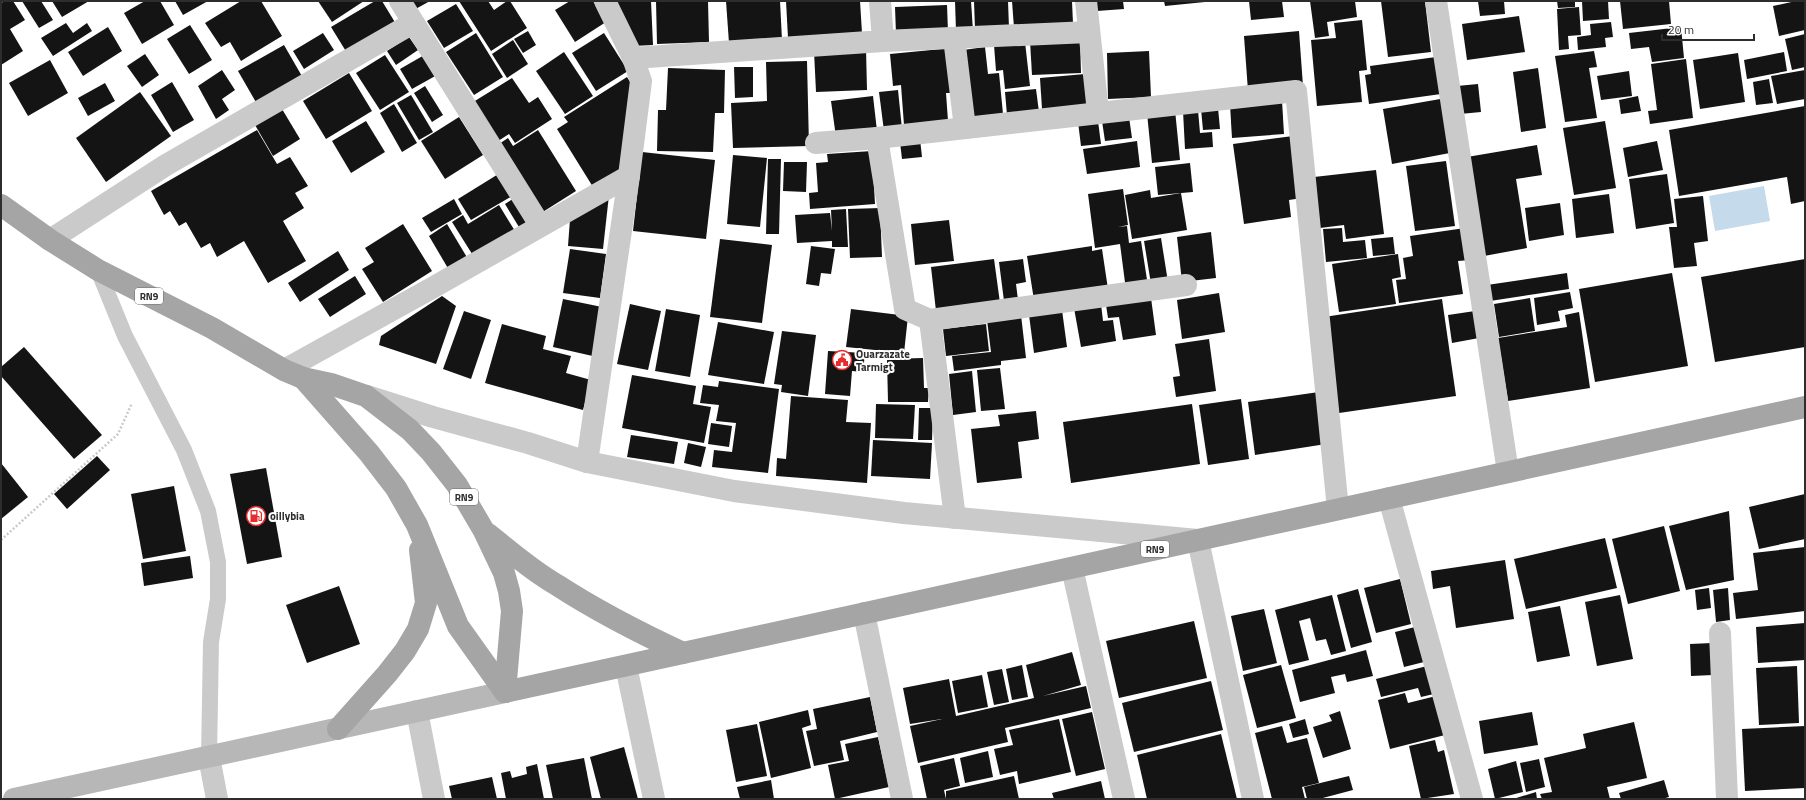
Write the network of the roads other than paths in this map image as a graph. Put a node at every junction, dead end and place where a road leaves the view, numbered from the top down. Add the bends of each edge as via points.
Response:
1 (400, 1) edge
2 (605, 1) edge
3 (880, 1) edge
4 (1086, 1) edge
5 (1436, 1) edge
6 (413, 23) junction
7 (1089, 32) junction
8 (954, 38) junction
9 (883, 42) junction
10 (633, 58) junction
11 (1098, 112) junction
12 (965, 128) junction
13 (877, 138) junction
14 (816, 143) dead end
15 (629, 176) junction
16 (1, 205) edge
17 (540, 225) junction
18 (50, 240) junction
19 (98, 270) junction
20 (1186, 284) dead end
21 (930, 320) junction
22 (294, 374) junction
23 (366, 396) junction
24 (1805, 407) edge
25 (587, 462) junction
26 (1508, 472) junction
27 (1389, 498) junction
28 (1338, 509) junction
29 (955, 518) junction
30 (417, 525) junction
31 (484, 531) junction
32 (1198, 540) junction
33 (1072, 568) junction
34 (864, 613) junction
35 (1720, 633) dead end
36 (683, 653) junction
37 (626, 666) junction
38 (505, 692) junction
39 (417, 711) junction
40 (338, 729) junction
41 (209, 757) junction
42 (14, 799) edge
43 (217, 799) edge
44 (434, 799) edge
45 (654, 799) edge
46 (902, 799) edge
47 (1124, 799) edge
48 (1253, 799) edge
49 (1472, 799) edge
50 (1727, 799) edge

1 - 6 street
2 - 10 street
3 - 9 street
4 - 7 street
5 - 26 street
6 - 17 street
6 - 18 street via 166,165
7 - 8 street
7 - 11 street
8 - 9 street
8 - 12 street
9 - 10 street
10 - 15 street via 641,81
11 - 12 street
11 - 28 street via 1296,91
12 - 13 street
13 - 14 street
13 - 21 street via 905,309
15 - 17 street
15 - 25 street
16 - 18 main road, RN9
17 - 22 street via 432,288
18 - 19 main road, RN9
19 - 22 main road, RN9 via 212,328
19 - 41 lane via 125,336 184,450 208,511 218,562 218,599 211,642
20 - 21 street
21 - 29 street
22 - 23 main road, RN9
22 - 30 main road, RN9 via 378,464 396,488
23 - 25 street
23 - 31 main road, RN9 via 410,430 431,452 457,485
24 - 26 main road, RN9
25 - 29 street via 734,491
26 - 27 main road, RN9
27 - 28 main road, RN9
27 - 49 street
28 - 32 main road, RN9
29 - 32 street
30 - 38 main road, RN9 via 458,626
30 - 40 main road via 426,603 418,629 405,652
31 - 36 main road via 556,585 640,633
31 - 38 main road, RN9 via 504,573 512,611
32 - 33 main road, RN9
32 - 48 street
33 - 34 main road, RN9
33 - 47 street
34 - 36 main road, RN9
34 - 46 street
35 - 50 street
36 - 37 main road, RN9
37 - 38 main road, RN9
37 - 45 street
38 - 39 street
39 - 40 street
39 - 44 street
40 - 41 street
41 - 42 street
41 - 43 street

